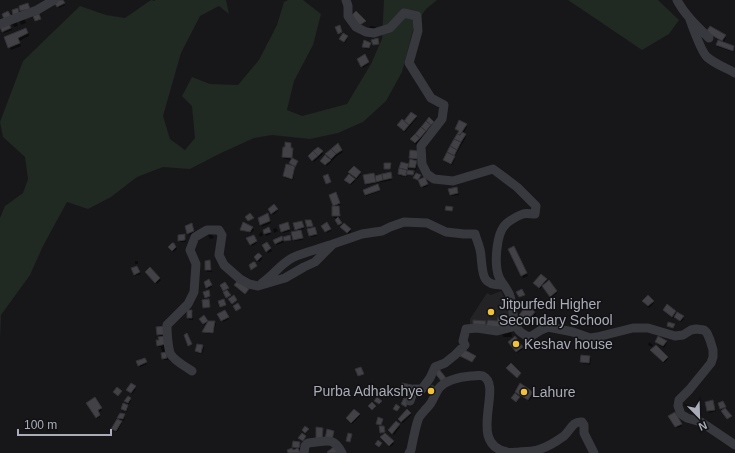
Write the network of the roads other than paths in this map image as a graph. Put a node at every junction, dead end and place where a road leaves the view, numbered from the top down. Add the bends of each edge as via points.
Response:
1 (54, 0) edge
2 (346, 0) edge
3 (677, 0) edge
4 (689, 17) junction
5 (0, 24) edge
6 (709, 38) dead end
7 (735, 73) edge
8 (333, 244) junction
9 (504, 285) junction
10 (258, 286) junction
11 (516, 326) junction
12 (192, 371) dead end
13 (410, 401) dead end
14 (735, 445) edge
15 (304, 453) edge
16 (342, 453) edge
17 (409, 453) edge
18 (594, 453) edge

1 - 5 street via 37,10
2 - 9 street via 348,16 356,27 366,32 374,33 390,28 404,13 416,16 418,31 409,63 431,98 444,106 442,119 421,146 422,164 428,174 434,179 453,181 493,169 517,187 536,206 535,214 523,214 506,224 501,232 497,268
3 - 4 street
4 - 6 street
4 - 7 street via 706,57
8 - 9 street via 362,234 382,231 404,222 427,223 446,232 475,234 484,278 495,285
8 - 10 street via 294,257
8 - 10 street via 315,262 285,278
9 - 11 street via 510,296
10 - 12 street via 240,279 224,265 219,255 222,235 219,230 207,230 195,237 190,250 196,264 194,292 188,304 167,324 171,354
11 - 13 street via 497,331 466,329 464,345 455,356 436,367 422,389 414,389
11 - 14 street via 520,333 530,337 548,327 590,338 632,328 648,328 675,336 691,330 704,330 713,350 711,363 679,400 678,406 686,418 701,422
15 - 16 street via 308,443 330,441 339,446
17 - 18 street via 418,418 440,388 453,379 483,376 489,386 488,437 498,449 508,452 540,449 564,436 572,425 582,422 584,433

